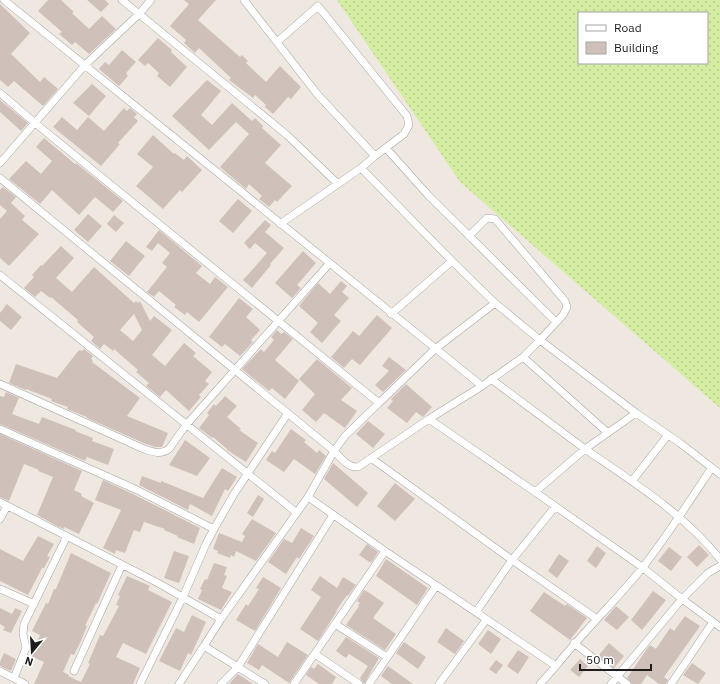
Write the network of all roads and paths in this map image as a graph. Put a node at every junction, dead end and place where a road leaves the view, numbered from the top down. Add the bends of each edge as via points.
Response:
1 (4, 0) edge
2 (122, 0) edge
3 (151, 0) edge
4 (244, 0) edge
5 (317, 3) edge
6 (139, 14) junction
7 (277, 42) junction
8 (85, 65) junction
9 (0, 93) edge
10 (35, 123) junction
11 (386, 148) junction
12 (375, 156) junction
13 (0, 163) edge
14 (361, 168) junction
15 (0, 178) edge
16 (338, 184) junction
17 (280, 224) junction
18 (469, 236) junction
19 (452, 261) junction
20 (330, 264) junction
21 (0, 275) edge
22 (495, 303) junction
23 (391, 314) junction
24 (278, 320) junction
25 (556, 322) junction
26 (540, 340) junction
27 (435, 349) junction
28 (523, 357) junction
29 (234, 370) junction
30 (491, 379) junction
31 (0, 384) edge
32 (482, 386) junction
33 (379, 403) junction
34 (636, 412) junction
35 (288, 413) junction
36 (429, 420) junction
37 (186, 424) junction
38 (0, 429) edge
39 (608, 433) junction
40 (668, 435) junction
41 (585, 449) junction
42 (334, 451) junction
43 (371, 458) junction
44 (711, 469) junction
45 (248, 473) junction
46 (720, 474) edge
47 (632, 481) junction
48 (535, 492) junction
49 (308, 497) junction
50 (0, 502) edge
51 (7, 506) junction
52 (555, 507) junction
53 (297, 513) junction
54 (333, 515) junction
55 (679, 518) junction
56 (0, 519) edge
57 (214, 529) junction
58 (67, 536) junction
59 (385, 551) junction
60 (512, 560) junction
61 (720, 560) edge
62 (122, 565) junction
63 (720, 566) edge
64 (642, 568) junction
65 (436, 586) junction
66 (0, 588) edge
67 (183, 597) junction
68 (682, 599) junction
69 (34, 604) junction
70 (476, 612) junction
71 (597, 619) junction
72 (221, 620) junction
73 (486, 620) junction
74 (713, 622) junction
75 (335, 624) junction
76 (720, 627) edge
77 (574, 643) junction
78 (204, 646) junction
79 (315, 654) junction
80 (387, 657) junction
81 (556, 666) junction
82 (238, 667) junction
83 (0, 671) edge
84 (74, 671) dead end
85 (617, 677) junction
86 (14, 678) junction
87 (25, 684) edge
88 (140, 684) edge
89 (179, 684) edge
90 (221, 684) edge
91 (265, 684) edge
92 (294, 684) edge
93 (359, 684) edge
94 (369, 684) edge
95 (439, 684) edge
96 (540, 684) edge
97 (611, 684) edge
98 (627, 684) edge
99 (671, 684) edge

1 - 8 street
2 - 6 street
3 - 6 street
4 - 7 street
5 - 7 street
5 - 11 street via 407,116 409,125 404,134
6 - 8 street
6 - 16 street via 288,135
7 - 12 street via 318,95
8 - 10 street
8 - 17 street
9 - 10 street
10 - 13 street
10 - 24 street
11 - 12 street
11 - 18 street
12 - 14 street
14 - 16 street
14 - 19 street
15 - 29 street
16 - 17 street
17 - 20 street
18 - 25 street
18 - 25 street via 487,218 495,218 565,301 566,310
19 - 22 street
19 - 23 street
20 - 23 street
20 - 24 street
21 - 37 street
22 - 26 street
22 - 27 street
23 - 27 street
24 - 29 street
24 - 33 street
25 - 26 street
26 - 28 street
26 - 34 street
27 - 32 street
27 - 33 street
28 - 30 street
28 - 39 street
29 - 35 street
29 - 37 street
30 - 32 street
30 - 41 street
31 - 37 street via 153,452 165,452 169,449
32 - 36 street
33 - 42 street via 345,436
34 - 39 street
34 - 40 street
35 - 42 street
35 - 45 street
36 - 43 street
36 - 48 street
37 - 45 street
38 - 57 street via 135,489
39 - 41 street
40 - 44 street
40 - 47 street
41 - 47 street
41 - 48 street
42 - 43 street via 348,465 355,467
42 - 49 street
43 - 60 street
44 - 46 street
44 - 55 street
45 - 53 street
45 - 57 street
47 - 55 street
48 - 52 street
49 - 53 street
49 - 54 street
50 - 51 street
51 - 56 street
51 - 58 street
52 - 60 street
52 - 64 street
53 - 72 street
54 - 59 street
54 - 82 street
55 - 61 street via 707,542
55 - 64 street
57 - 67 street
58 - 62 street
58 - 69 street
59 - 65 street
59 - 75 street
60 - 70 street
60 - 71 street
62 - 67 street
62 - 84 street
63 - 68 street via 708,573
64 - 68 street
64 - 71 street
65 - 70 street
65 - 80 street
66 - 69 street
67 - 72 street
67 - 88 street
68 - 74 street
68 - 85 street
69 - 86 street via 23,630 26,648
70 - 73 street
71 - 77 street
72 - 78 street
73 - 81 street
73 - 95 street
74 - 76 street
74 - 99 street
75 - 79 street
75 - 80 street
77 - 81 street
77 - 85 street
78 - 82 street
78 - 89 street
79 - 92 street
79 - 93 street
80 - 94 street
81 - 96 street
82 - 90 street
82 - 91 street
83 - 86 street
85 - 97 street
85 - 98 street
86 - 87 street

